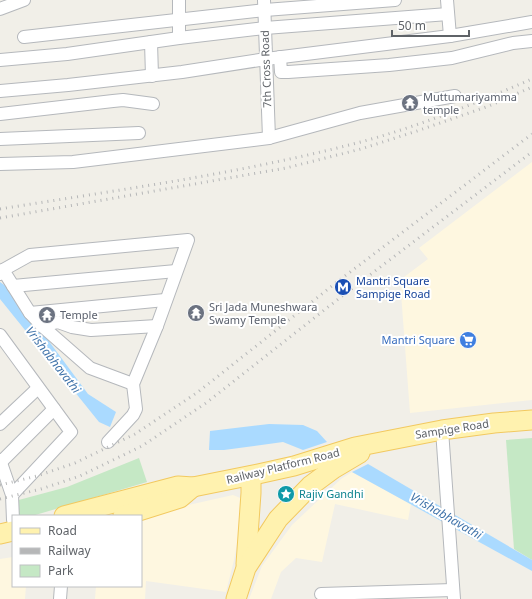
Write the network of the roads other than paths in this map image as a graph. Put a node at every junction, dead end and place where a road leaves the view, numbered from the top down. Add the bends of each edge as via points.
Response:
1 (24, 0) edge
2 (179, 0) edge
3 (395, 0) edge
4 (447, 0) edge
5 (265, 5) edge
6 (0, 9) edge
7 (448, 14) junction
8 (178, 19) junction
9 (532, 22) edge
10 (265, 28) junction
11 (450, 36) junction
12 (24, 37) dead end
13 (179, 38) junction
14 (532, 41) edge
15 (150, 42) junction
16 (280, 58) junction
17 (266, 59) junction
18 (0, 60) edge
19 (152, 76) junction
20 (0, 91) edge
21 (454, 96) dead end
22 (153, 104) dead end
23 (0, 114) edge
24 (139, 133) dead end
25 (268, 138) junction
26 (0, 139) edge
27 (0, 164) edge
28 (176, 271) junction
29 (2, 272) edge
30 (13, 286) junction
31 (165, 300) junction
32 (30, 313) junction
33 (42, 326) junction
34 (156, 326) junction
35 (0, 335) edge
36 (134, 384) junction
37 (38, 388) junction
38 (54, 408) junction
39 (532, 420) edge
40 (0, 424) edge
41 (442, 430) junction
42 (112, 438) dead end
43 (362, 448) junction
44 (0, 461) edge
45 (251, 476) junction
46 (193, 487) junction
47 (12, 495) junction
48 (13, 515) edge
49 (68, 515) edge
50 (126, 515) edge
51 (12, 531) edge
52 (0, 534) edge
53 (12, 544) edge
54 (0, 546) edge
55 (246, 568) junction
56 (61, 587) edge
57 (320, 594) dead end
58 (453, 594) edge
59 (60, 599) edge
60 (236, 599) edge

1 - 6 street
2 - 8 street
3 - 5 street
4 - 7 street
5 - 8 street
5 - 10 street, 7th Cross Road
7 - 10 street
7 - 11 street
8 - 12 street
8 - 13 street
9 - 11 street
10 - 13 street
10 - 17 street, 7th Cross Road
11 - 16 street
13 - 15 street
14 - 16 street via 452,58 288,72 281,72
15 - 18 street via 67,54
15 - 19 street
16 - 17 street
17 - 19 street
17 - 25 street, 7th Cross Road
19 - 20 street
21 - 25 street via 360,113
22 - 23 street via 113,100
24 - 26 street
25 - 27 street via 72,162
28 - 29 street via 188,240 30,255
28 - 30 street
28 - 31 street
29 - 30 street
30 - 32 street
31 - 32 street
31 - 34 street
32 - 33 street
33 - 34 street via 58,322 91,330
33 - 36 street via 90,368
34 - 36 street
35 - 37 street
36 - 42 street via 136,408 133,415
37 - 38 street
37 - 40 street
38 - 44 street
38 - 47 street via 71,432
39 - 41 main road, Sampige Road
41 - 43 main road, Sampige Road
41 - 58 street
43 - 45 main road, Railway Platform Road
43 - 55 main road via 310,486 278,519
44 - 47 street
45 - 46 main road, Railway Platform Road
45 - 55 main road
46 - 49 main road, Railway Platform Road via 178,486
46 - 50 main road, Railway Platform Road via 180,498
47 - 48 street
51 - 52 main road
53 - 54 main road
55 - 60 main road
56 - 59 street
57 - 58 street

